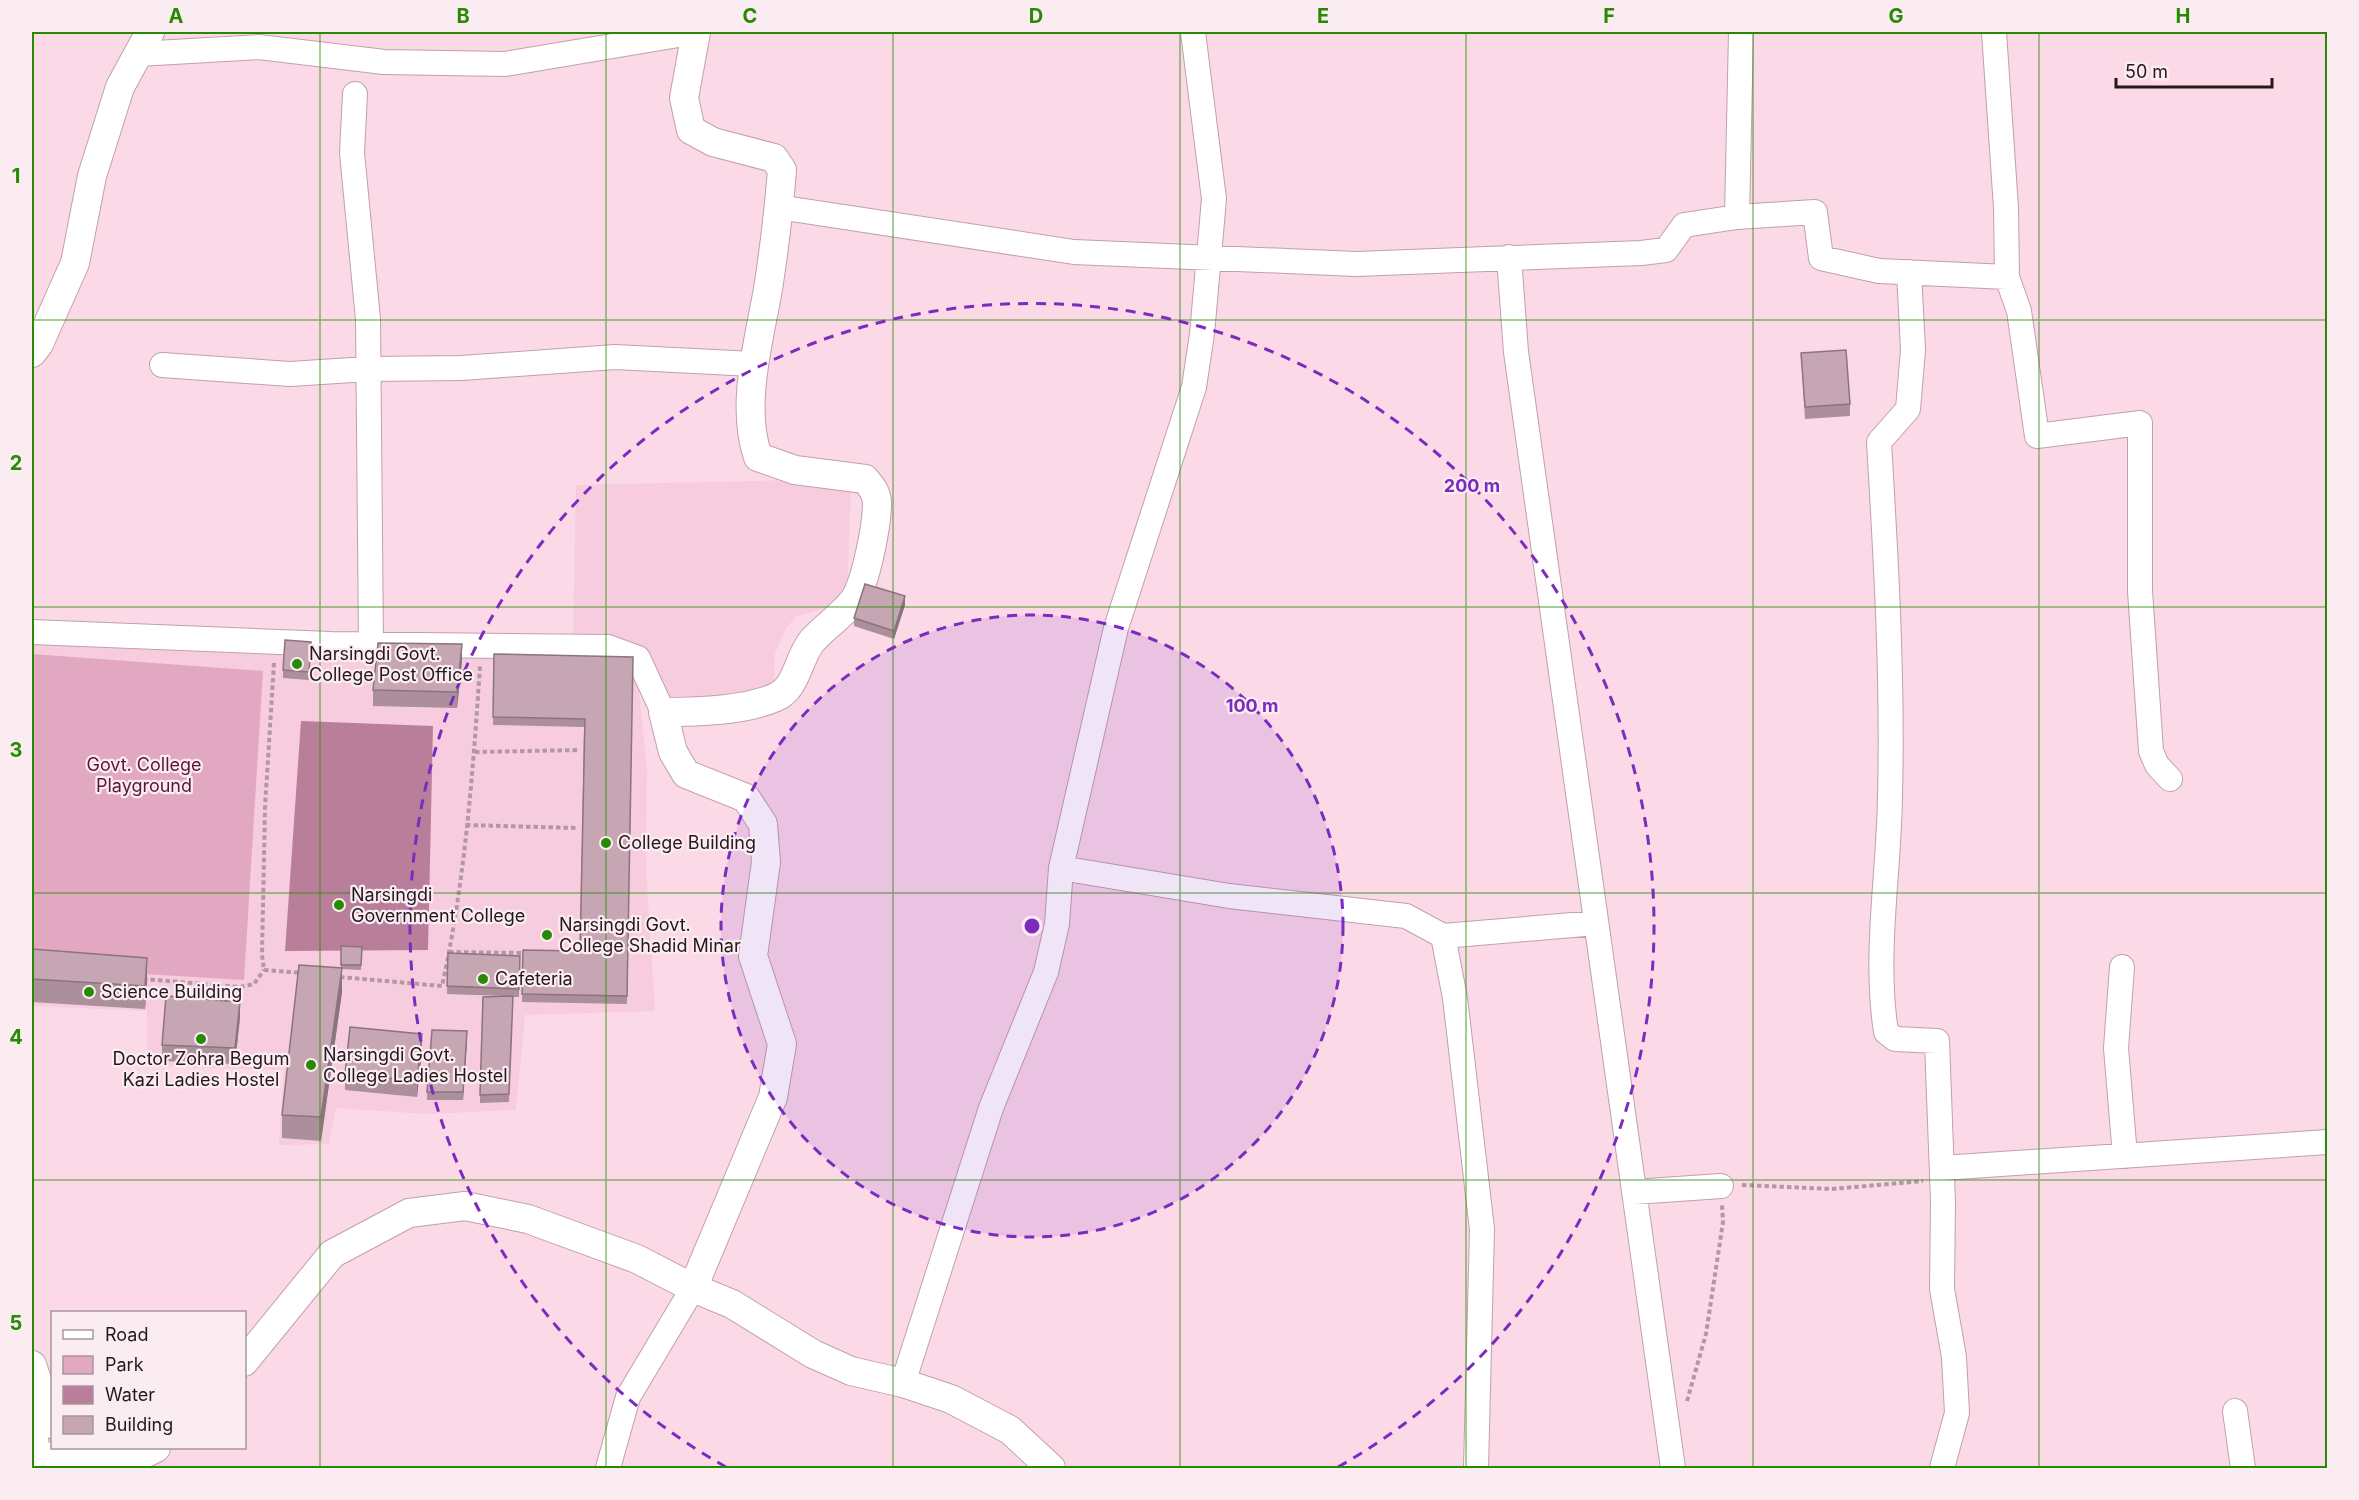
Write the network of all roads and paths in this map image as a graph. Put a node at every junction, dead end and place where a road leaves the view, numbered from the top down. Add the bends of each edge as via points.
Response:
1 (696, 32) edge
2 (1193, 32) edge
3 (1741, 32) edge
4 (1994, 32) edge
5 (144, 43) edge
6 (355, 94) dead end
7 (778, 207) junction
8 (1737, 217) junction
9 (1509, 257) junction
10 (1210, 259) junction
11 (1909, 272) junction
12 (2007, 277) junction
13 (32, 353) edge
14 (753, 364) junction
15 (162, 365) dead end
16 (368, 369) junction
17 (32, 632) edge
18 (276, 641) junction
19 (371, 645) junction
20 (481, 647) junction
21 (663, 712) junction
22 (579, 750) dead end
23 (475, 752) junction
24 (2170, 779) dead end
25 (466, 825) junction
26 (576, 828) dead end
27 (1061, 868) junction
28 (1596, 923) junction
29 (1443, 936) junction
30 (449, 952) junction
31 (529, 953) edge
32 (2122, 967) dead end
33 (264, 970) junction
34 (311, 974) edge
35 (335, 976) edge
36 (131, 978) edge
37 (2328, 1142) edge
38 (2125, 1156) junction
39 (1942, 1174) junction
40 (1721, 1186) junction
41 (1634, 1191) junction
42 (693, 1288) junction
43 (246, 1360) edge
44 (32, 1365) edge
45 (903, 1383) junction
46 (1684, 1409) dead end
47 (2235, 1411) dead end
48 (32, 1421) edge
49 (51, 1421) edge
50 (154, 1449) edge
51 (49, 1457) edge
52 (1048, 1467) edge
53 (608, 1468) edge
54 (1476, 1468) edge
55 (1673, 1468) edge
56 (1942, 1468) edge
57 (2243, 1468) edge

1 - 5 street via 505,64 384,62 259,47
1 - 7 street via 684,98 691,130 713,142 774,158 782,170
2 - 10 street via 1214,199
3 - 8 street
4 - 12 street
5 - 13 street via 120,87 92,176 75,262
6 - 16 street via 352,153 368,319
7 - 10 street via 1074,252
7 - 14 street
8 - 9 street via 1684,225 1666,250
8 - 11 street via 1815,212 1821,258 1880,271
9 - 10 street via 1356,264
9 - 28 street via 1515,352
10 - 27 street via 1194,387 1116,628
11 - 12 street
11 - 39 street via 1913,351 1908,410 1880,442 1892,686 1882,1000 1886,1032 1895,1039 1937,1041
12 - 24 street via 2019,311 2037,436 2140,423 2140,591 2150,741 2157,765
14 - 16 street via 615,357 462,368
14 - 21 street via 752,439 758,457 795,470 865,479 873,489 877,501 864,579 837,621 813,640 791,685 777,697 705,711
15 - 16 street via 290,374
16 - 19 street
17 - 18 street
18 - 19 street
18 - 33 path via 265,807
19 - 20 street
20 - 21 street via 608,647 627,652 643,666
20 - 23 path
21 - 42 street via 673,752 686,774 746,798 763,824 766,862 753,956 782,1044 773,1097
22 - 23 path
23 - 25 path
25 - 26 path
25 - 30 path
27 - 29 street via 1229,896 1406,916
27 - 45 street via 1057,924 1046,972 991,1108
28 - 29 street
28 - 41 street
29 - 54 street via 1455,998 1482,1229
30 - 31 path
30 - 35 path via 442,986
32 - 38 street via 2116,1048
33 - 34 path
33 - 36 path via 254,984 240,987
37 - 38 street
38 - 39 street
39 - 40 path via 1832,1189
39 - 56 street via 1942,1289 1954,1357 1957,1413
40 - 41 street
40 - 46 path via 1723,1222 1706,1334
41 - 55 street
42 - 43 street via 637,1259 528,1219 465,1206 409,1213 332,1254
42 - 45 street via 732,1304 813,1354 851,1371
42 - 53 street via 628,1397
44 - 49 street
45 - 52 street via 951,1399 1010,1430
47 - 57 street
48 - 51 street
50 - 51 street via 144,1456 124,1458

